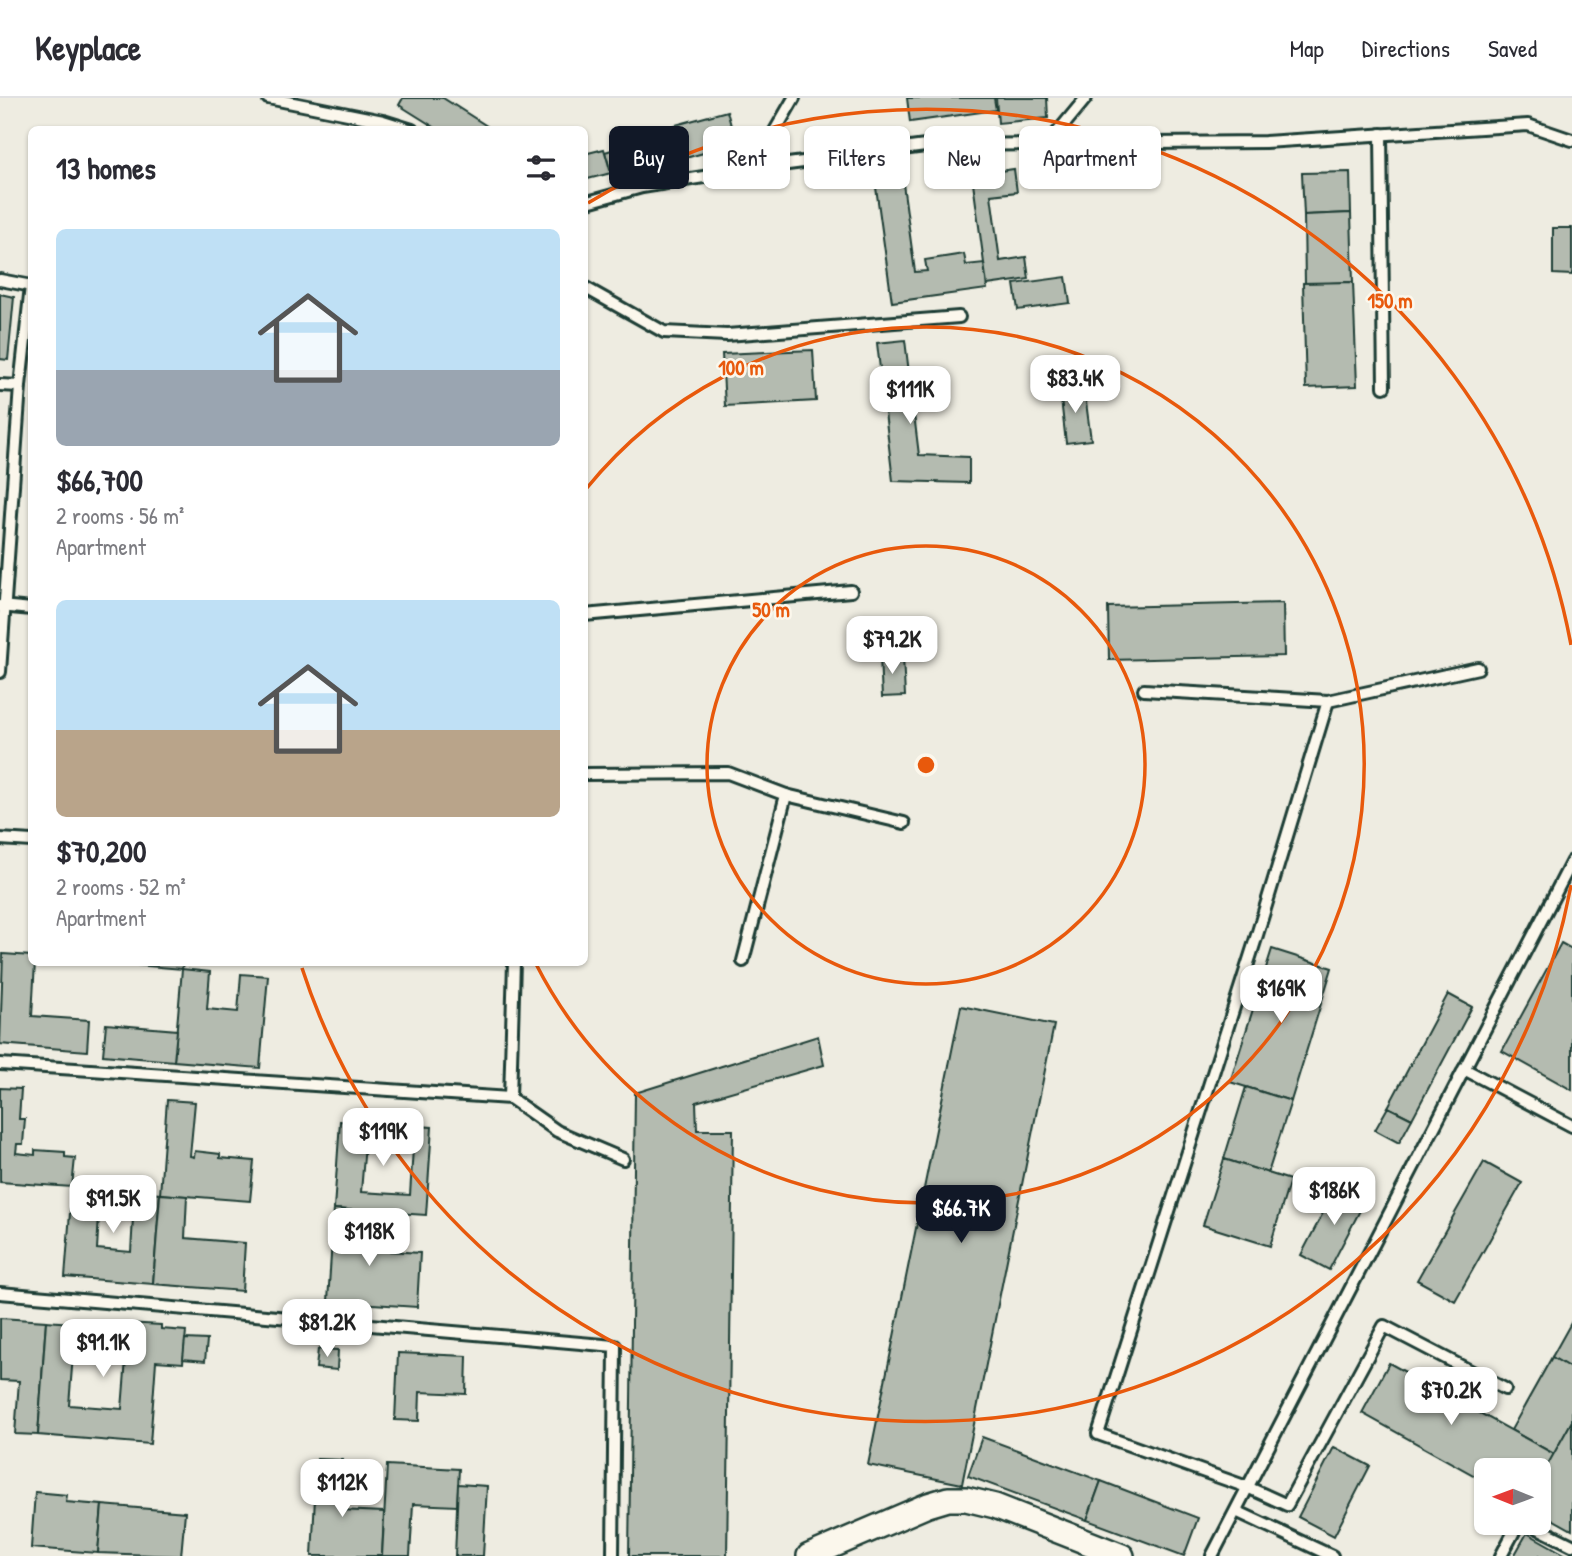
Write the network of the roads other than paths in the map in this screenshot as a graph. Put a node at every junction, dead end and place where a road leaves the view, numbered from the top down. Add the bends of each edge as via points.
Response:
1 (268, 98) edge
2 (794, 98) edge
3 (1086, 98) edge
4 (399, 126) edge
5 (778, 126) edge
6 (1063, 126) edge
7 (1381, 134) junction
8 (1572, 140) edge
9 (1161, 143) edge
10 (1019, 144) edge
11 (790, 164) edge
12 (703, 177) edge
13 (588, 202) edge
14 (0, 280) edge
15 (28, 285) edge
16 (588, 289) edge
17 (28, 313) edge
18 (959, 317) dead end
19 (0, 385) edge
20 (20, 386) junction
21 (1384, 387) dead end
22 (851, 592) dead end
23 (2, 606) edge
24 (28, 609) edge
25 (588, 615) edge
26 (1478, 668) dead end
27 (0, 672) edge
28 (1144, 690) dead end
29 (1328, 701) junction
30 (588, 774) edge
31 (786, 795) junction
32 (904, 822) dead end
33 (0, 839) edge
34 (28, 841) edge
35 (1572, 861) edge
36 (743, 961) dead end
37 (514, 966) edge
38 (0, 1064) edge
39 (1464, 1069) junction
40 (510, 1098) junction
41 (1572, 1126) edge
42 (623, 1158) dead end
43 (0, 1293) edge
44 (1505, 1389) dead end
45 (1247, 1487) junction
46 (1236, 1511) junction
47 (1551, 1534) edge
48 (1512, 1535) edge
49 (1572, 1545) edge
50 (613, 1556) edge
51 (809, 1556) edge
52 (1122, 1556) edge
53 (1212, 1556) edge
54 (1332, 1556) edge
55 (1501, 1556) edge

1 - 4 lane
2 - 5 lane
3 - 6 lane
7 - 8 lane via 1528,125
7 - 9 lane
7 - 21 lane
10 - 11 lane via 933,145
12 - 13 lane
14 - 15 lane
16 - 18 lane via 664,332 727,335
17 - 20 lane
19 - 20 lane
20 - 23 lane
22 - 25 lane
23 - 24 lane
23 - 27 lane
26 - 29 lane
28 - 29 lane
29 - 45 lane via 1098,1434
30 - 31 lane via 728,773
31 - 32 lane
31 - 36 lane
33 - 34 lane
35 - 39 lane
37 - 40 lane
38 - 40 lane
39 - 41 lane
39 - 45 lane
40 - 42 lane via 557,1131
43 - 50 lane via 615,1346
44 - 45 lane via 1384,1326 1287,1505
45 - 46 lane
46 - 53 lane
46 - 54 lane
47 - 49 lane
48 - 55 lane
51 - 52 street via 928,1505 966,1499

